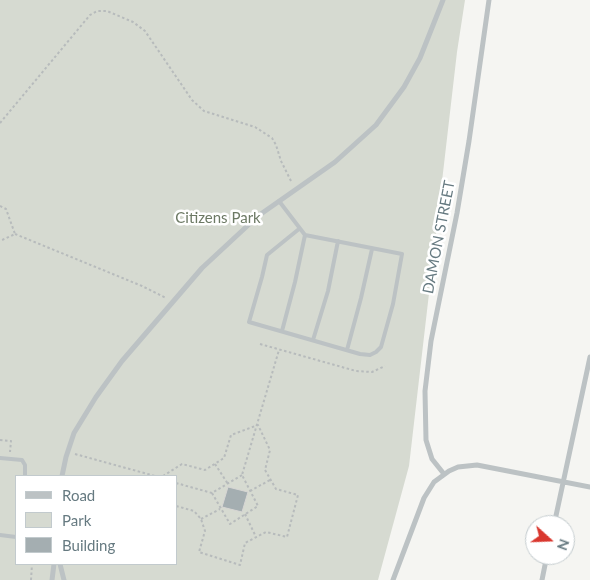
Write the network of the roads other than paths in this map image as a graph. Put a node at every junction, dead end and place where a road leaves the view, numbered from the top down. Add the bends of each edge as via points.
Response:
1 (443, 0) edge
2 (489, 0) edge
3 (279, 202) junction
4 (299, 229) junction
5 (305, 235) junction
6 (338, 242) junction
7 (372, 249) junction
8 (282, 332) junction
9 (313, 340) junction
10 (347, 350) junction
11 (590, 357) edge
12 (0, 458) edge
13 (444, 474) junction
14 (25, 475) edge
15 (62, 475) edge
16 (563, 481) junction
17 (590, 487) edge
18 (556, 515) edge
19 (0, 535) edge
20 (15, 537) edge
21 (54, 565) edge
22 (60, 565) edge
23 (545, 565) edge
24 (52, 580) edge
25 (64, 580) edge
26 (393, 580) edge
27 (542, 580) edge

1 - 3 street via 420,58 404,87 376,125 335,162
2 - 13 street, DAMON STREET via 457,213 430,341 425,391 426,440 432,458
3 - 4 lane
3 - 15 street via 258,216 202,268 122,361 74,433
4 - 5 lane
4 - 8 lane via 267,255 249,322
5 - 6 lane
5 - 8 lane
6 - 7 lane
6 - 9 lane
7 - 10 lane
7 - 10 lane via 402,254 393,304 381,347 370,355
8 - 9 lane
9 - 10 lane
11 - 16 street
12 - 14 lane via 22,460
13 - 16 street via 458,467 477,465
13 - 26 street via 434,482 424,498
16 - 17 street
16 - 18 street
19 - 20 lane
21 - 24 street
22 - 25 street
23 - 27 street

